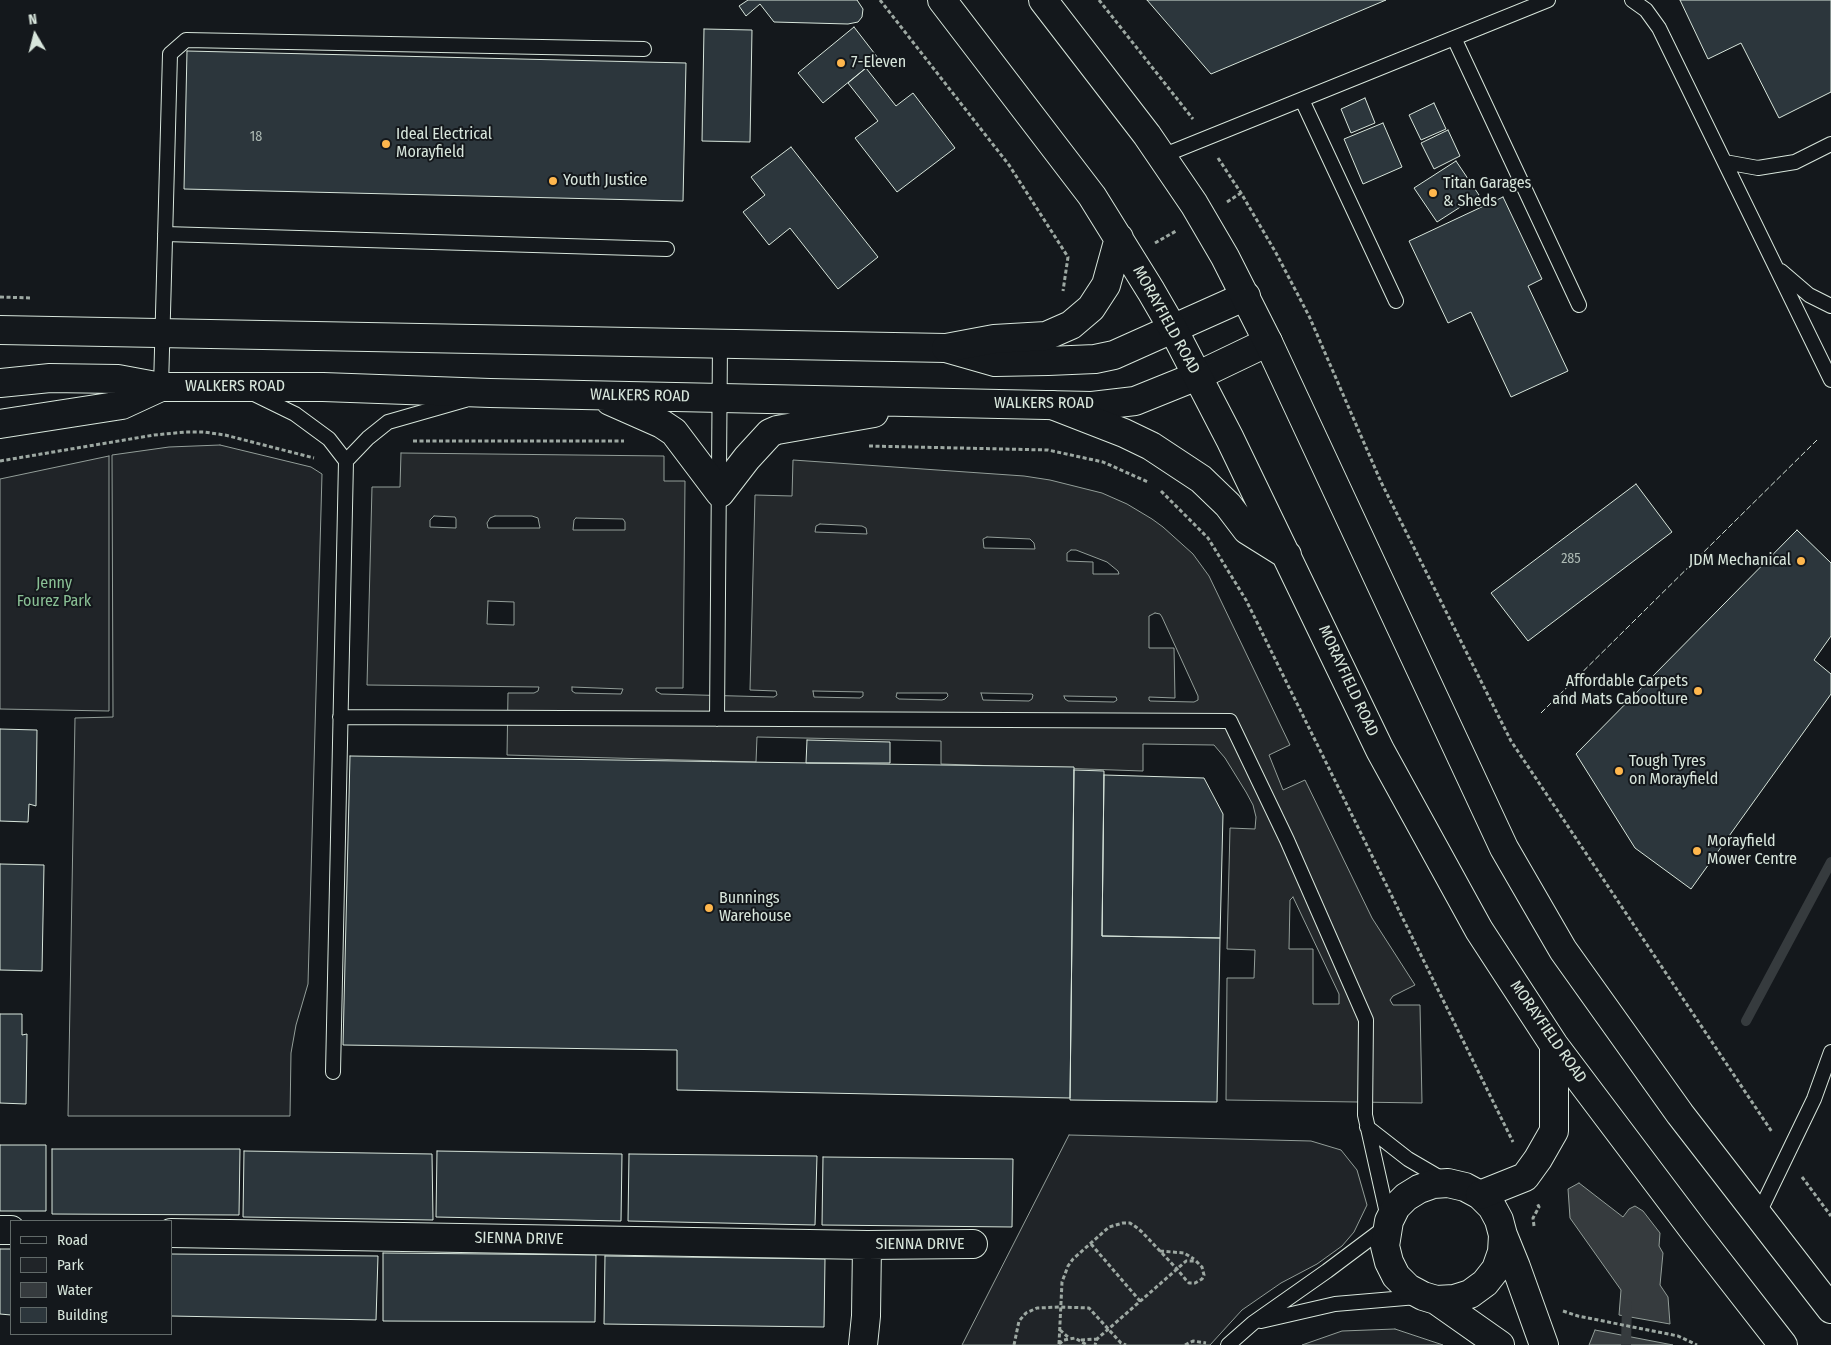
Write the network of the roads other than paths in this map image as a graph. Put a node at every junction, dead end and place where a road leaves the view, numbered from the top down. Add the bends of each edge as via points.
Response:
1 (942, 0) edge
2 (1043, 0) edge
3 (1548, 0) edge
4 (1632, 0) edge
5 (1454, 38) junction
6 (644, 49) dead end
7 (1302, 100) junction
8 (1831, 144) edge
9 (1162, 156) junction
10 (1725, 162) junction
11 (165, 234) junction
12 (1119, 238) junction
13 (667, 249) dead end
14 (1777, 268) junction
15 (1246, 296) junction
16 (1396, 301) dead end
17 (1579, 305) dead end
18 (1831, 306) edge
19 (1173, 329) junction
20 (0, 330) edge
21 (162, 334) junction
22 (1268, 342) junction
23 (720, 344) junction
24 (946, 348) junction
25 (1197, 376) junction
26 (1831, 380) edge
27 (0, 383) edge
28 (161, 387) junction
29 (238, 387) junction
30 (490, 393) junction
31 (597, 396) junction
32 (720, 398) junction
33 (932, 403) junction
34 (1052, 405) junction
35 (0, 424) edge
36 (346, 461) junction
37 (720, 493) junction
38 (1288, 555) junction
39 (340, 717) junction
40 (717, 719) junction
41 (1554, 1045) junction
42 (1831, 1052) edge
43 (333, 1072) dead end
44 (1366, 1126) junction
45 (1448, 1183) junction
46 (1480, 1195) junction
47 (1758, 1215) junction
48 (1389, 1223) junction
49 (172, 1233) edge
50 (1502, 1235) junction
51 (973, 1244) dead end
52 (867, 1245) junction
53 (1429, 1298) junction
54 (1831, 1309) edge
55 (1253, 1323) junction
56 (863, 1345) edge
57 (1228, 1345) edge
58 (1500, 1345) edge
59 (1544, 1345) edge
60 (1783, 1345) edge

1 - 12 main road, MORAYFIELD ROAD via 1062,155
2 - 9 main road
3 - 5 lane
4 - 10 lane via 1646,10 1659,28
5 - 7 lane
5 - 17 lane
6 - 11 lane via 186,40 170,54
7 - 9 lane
7 - 16 lane
8 - 10 lane via 1795,162 1758,168
9 - 15 main road via 1202,217
10 - 14 lane
11 - 13 lane
11 - 21 lane
12 - 19 main road, MORAYFIELD ROAD
12 - 24 main road via 1106,284 1091,308 1071,325 1046,336 994,339
14 - 18 lane via 1809,295
14 - 26 lane
15 - 19 main road
15 - 22 main road
19 - 24 main road via 1114,355 1095,359 995,362
19 - 25 main road, MORAYFIELD ROAD
20 - 21 main road
21 - 23 main road
21 - 28 lane
22 - 25 main road, WALKERS ROAD
22 - 47 main road via 1504,848 1563,950 1680,1114
23 - 24 main road
23 - 32 lane
25 - 34 main road, WALKERS ROAD via 1135,401 1092,406
25 - 38 main road, MORAYFIELD ROAD
27 - 28 main road, WALKERS ROAD via 50,378 118,379
28 - 29 main road, WALKERS ROAD
28 - 35 main road via 122,404
29 - 30 main road, WALKERS ROAD
29 - 36 lane via 295,414 329,439
30 - 31 main road, WALKERS ROAD
30 - 36 lane via 388,422
31 - 32 main road, WALKERS ROAD
31 - 37 main road via 674,432
32 - 33 main road, WALKERS ROAD
32 - 37 lane
33 - 34 main road, WALKERS ROAD
33 - 37 main road via 777,430 762,441
34 - 38 main road via 1151,446 1201,479 1228,505 1247,530
36 - 39 lane
37 - 40 lane
38 - 41 main road, MORAYFIELD ROAD via 1380,750 1479,930
39 - 40 lane
39 - 43 lane
40 - 44 lane via 1230,721 1287,840 1366,1020
41 - 46 main road via 1554,1131 1525,1177
41 - 60 main road, MORAYFIELD ROAD
42 - 47 lane via 1814,1099
44 - 45 lane via 1408,1159
44 - 48 lane
45 - 46 main road
45 - 48 main road via 1419,1188 1401,1202
46 - 50 main road via 1495,1212
47 - 54 main road
48 - 53 main road via 1385,1246 1396,1276 1408,1288
48 - 55 lane
49 - 52 main road, SIENNA DRIVE
50 - 53 main road via 1502,1252 1496,1269 1485,1283 1470,1294 1454,1299
50 - 59 main road
51 - 52 main road, SIENNA DRIVE
52 - 56 main road, SIENNA DRIVE
53 - 55 lane via 1335,1304
53 - 58 main road
55 - 57 lane

